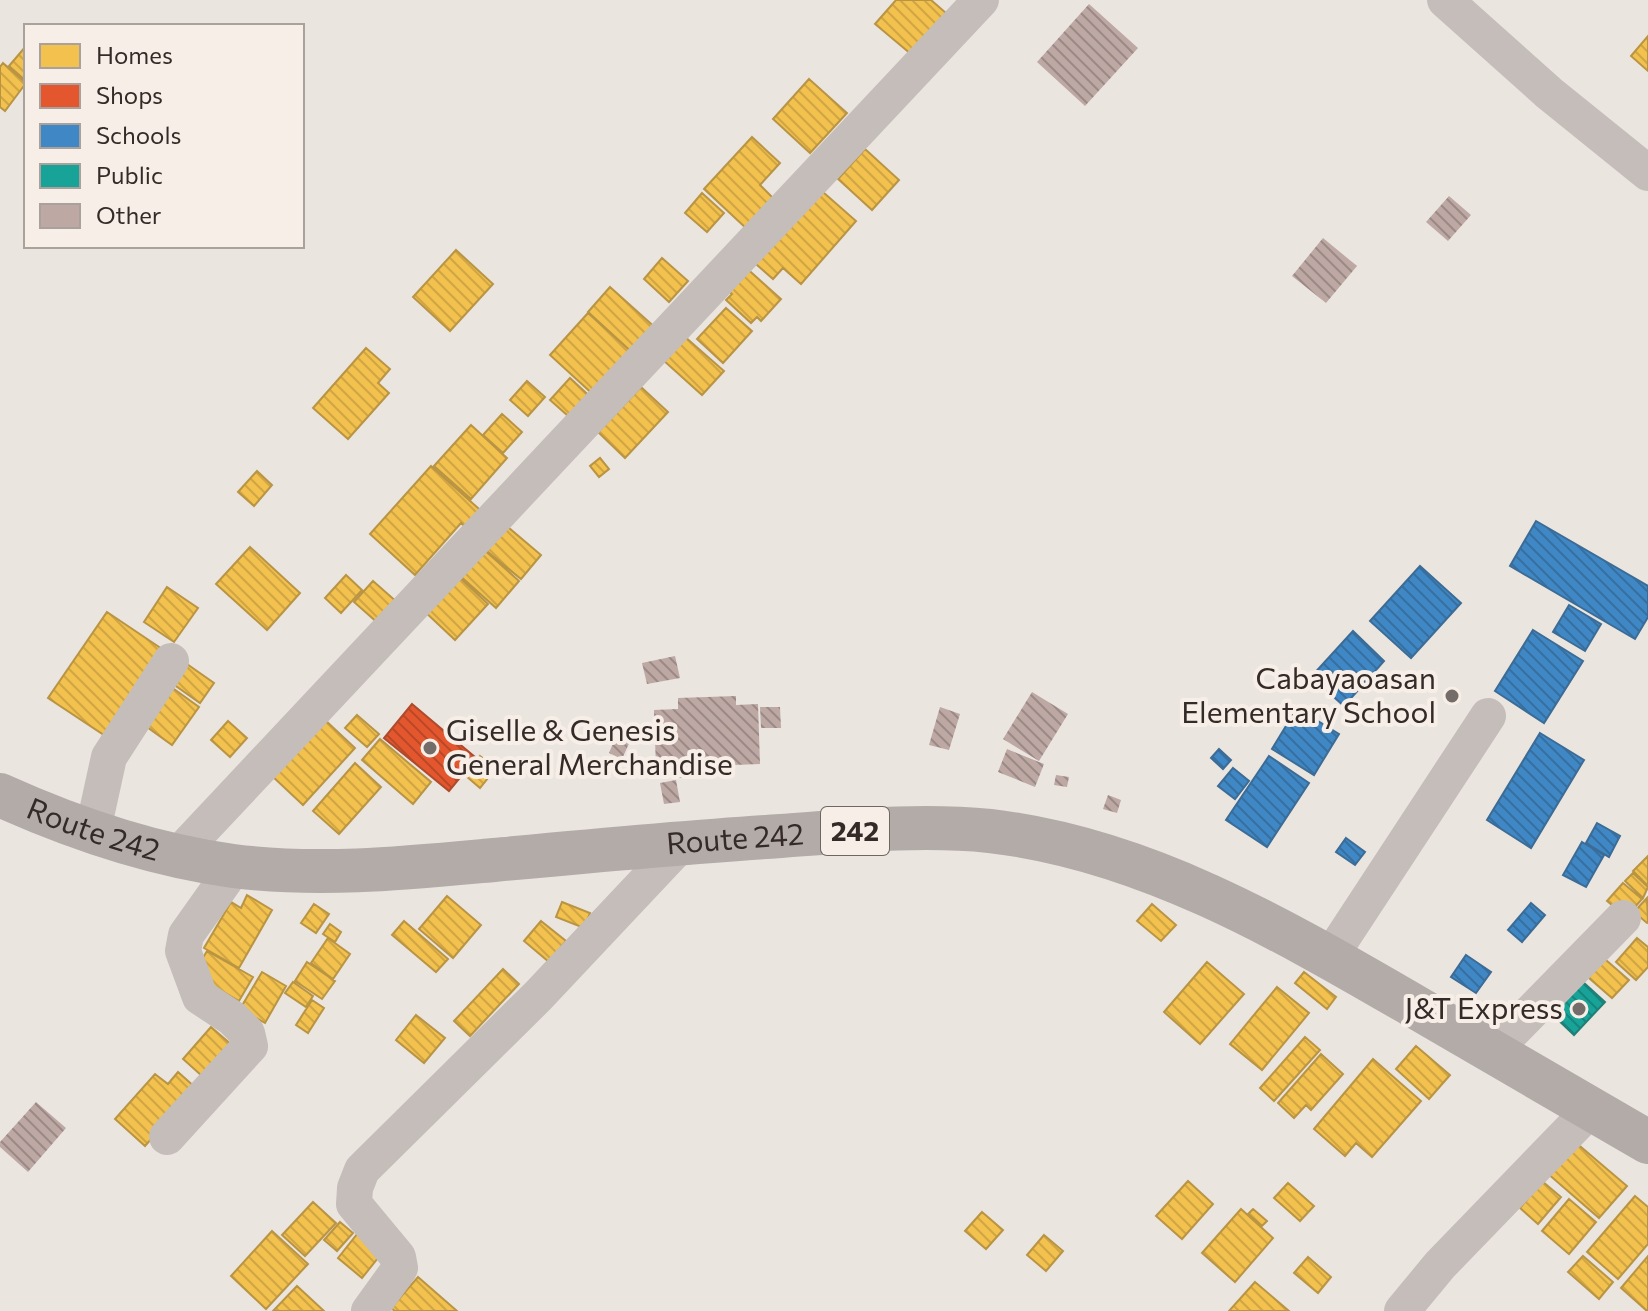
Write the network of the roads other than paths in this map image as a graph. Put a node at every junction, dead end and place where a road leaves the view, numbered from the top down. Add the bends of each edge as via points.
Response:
1 (981, 0) edge
2 (1445, 0) edge
3 (1648, 173) edge
4 (171, 661) dead end
5 (1488, 716) dead end
6 (0, 795) edge
7 (93, 830) junction
8 (683, 842) junction
9 (177, 856) junction
10 (235, 866) junction
11 (1623, 918) dead end
12 (1330, 957) junction
13 (1493, 1051) junction
14 (1592, 1108) junction
15 (167, 1137) dead end
16 (1648, 1142) edge
17 (369, 1311) edge
18 (1402, 1311) edge

1 - 9 street
2 - 3 street
4 - 7 street via 109,757
5 - 12 street
6 - 7 main road, Route 242 / 242
7 - 9 main road, Route 242 / 242
8 - 10 main road, Route 242 / 242 via 375,871
8 - 12 main road, Route 242 / 242 via 924,827 1067,844 1141,865
8 - 17 street via 538,996 362,1170 354,1204 398,1257 400,1268
9 - 10 main road, Route 242 / 242
10 - 15 street via 186,935 183,951 200,997 232,1018 247,1033 250,1046
11 - 13 street
12 - 13 main road, Route 242 / 242
13 - 14 main road, Route 242 / 242
14 - 16 main road, Route 242 / 242
14 - 18 street

